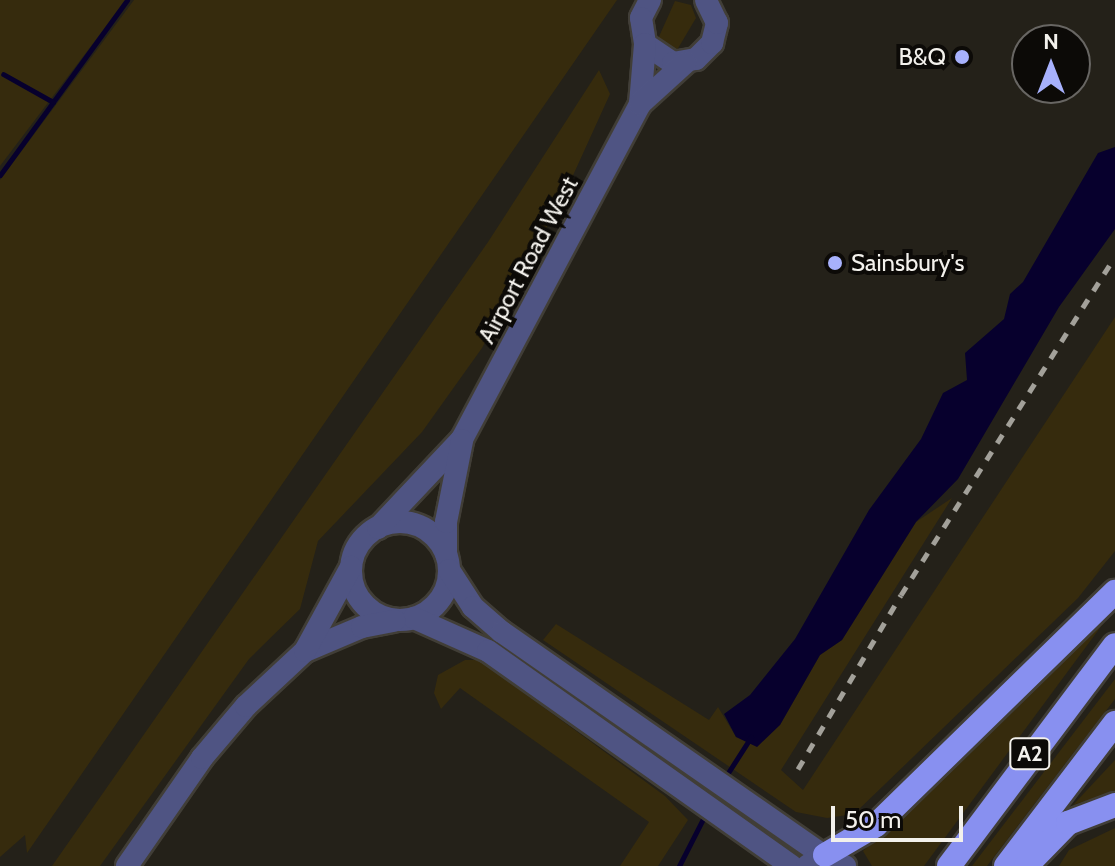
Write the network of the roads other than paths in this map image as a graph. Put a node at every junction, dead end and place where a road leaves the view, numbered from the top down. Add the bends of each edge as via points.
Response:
1 (650, 0) edge
2 (709, 2) edge
3 (645, 44) junction
4 (685, 63) junction
5 (640, 104) junction
6 (462, 439) junction
7 (378, 528) junction
8 (448, 562) junction
9 (351, 567) junction
10 (1115, 592) edge
11 (406, 619) junction
12 (1115, 645) edge
13 (305, 651) junction
14 (1115, 723) edge
15 (726, 802) junction
16 (1115, 805) edge
17 (759, 840) junction
18 (825, 860) edge
19 (127, 866) edge
20 (773, 866) edge
21 (792, 866) edge
22 (949, 866) edge
23 (1006, 866) edge
24 (1026, 866) edge

1 - 3 street, Airport Road West via 641,18
2 - 4 street, Airport Road West via 717,23 712,43
3 - 4 street via 662,60
3 - 5 street, Airport Road West
4 - 5 street, Airport Road West
5 - 6 street, Airport Road West
6 - 7 street, Airport Road West
6 - 8 street, Airport Road West via 446,522
7 - 8 street via 393,523 425,529
7 - 9 street via 365,538
8 - 11 street via 439,601
8 - 15 street via 473,607 709,776
9 - 11 street via 359,598 370,610
9 - 13 street
10 - 18 highway via 876,825
11 - 13 street via 362,627
11 - 15 street via 488,651 698,796
12 - 22 highway, A2
13 - 19 street via 211,747
14 - 23 highway, A2
15 - 17 street
15 - 18 street
16 - 24 highway via 1068,823
17 - 20 street
17 - 21 street

